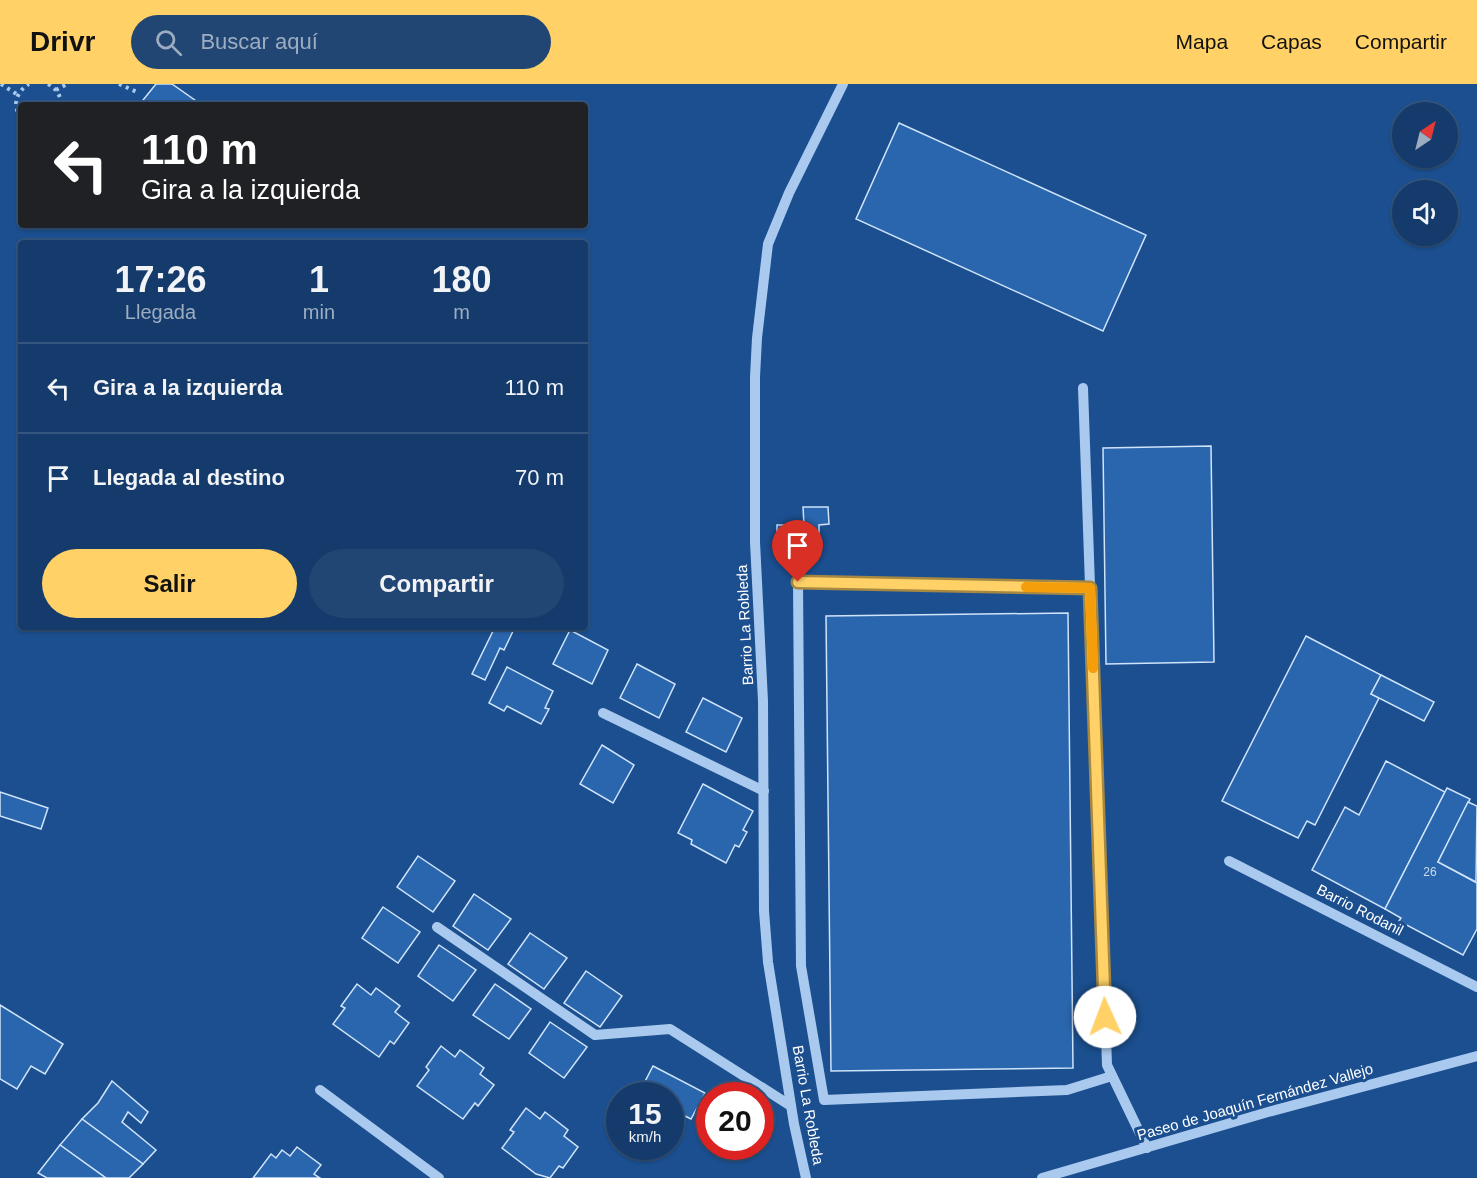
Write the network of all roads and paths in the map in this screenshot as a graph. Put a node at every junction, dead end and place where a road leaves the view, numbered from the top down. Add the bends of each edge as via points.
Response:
1 (1, 84) edge
2 (29, 84) edge
3 (48, 84) edge
4 (67, 84) edge
5 (119, 84) edge
6 (843, 84) edge
7 (56, 90) junction
8 (137, 92) dead end
9 (18, 95) junction
10 (61, 102) edge
11 (18, 110) edge
12 (1083, 388) dead end
13 (1090, 588) junction
14 (603, 713) dead end
15 (764, 791) junction
16 (1229, 861) dead end
17 (437, 927) dead end
18 (1477, 987) edge
19 (1477, 1056) edge
20 (1113, 1076) junction
21 (320, 1090) dead end
22 (791, 1106) junction
23 (1147, 1148) junction
24 (439, 1178) edge
25 (806, 1178) edge
26 (1042, 1178) edge

1 - 9 path
2 - 9 path
3 - 7 path
4 - 7 path
5 - 8 path
6 - 15 street, Barrio La Robleda via 768,244 757,338 755,542
7 - 10 path
9 - 11 path
12 - 13 street
13 - 20 street via 1107,1065
13 - 20 street via 798,582 801,966 824,1100 1067,1090
14 - 15 street
15 - 22 street, Barrio La Robleda via 768,962
16 - 18 street, Barrio Rodanil
17 - 22 street via 595,1035 670,1029
19 - 23 street, Paseo de Joaquín Fernández Vallejo
20 - 23 street
21 - 24 street
22 - 25 street, Barrio La Robleda
23 - 26 street, Paseo de Joaquín Fernández Vallejo

